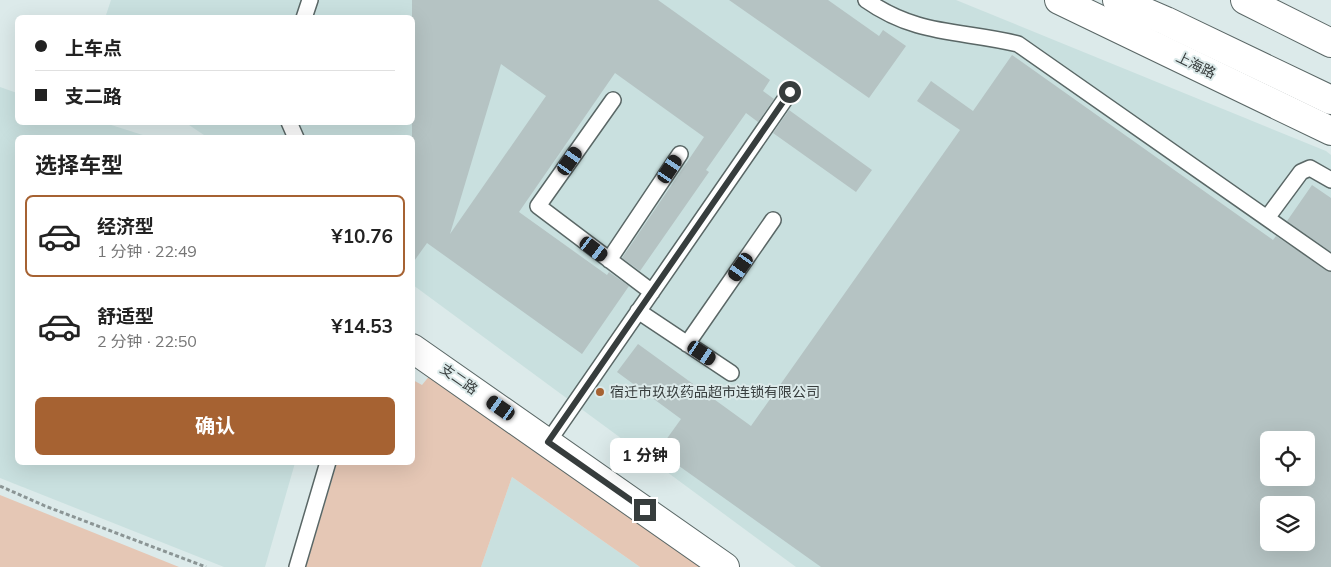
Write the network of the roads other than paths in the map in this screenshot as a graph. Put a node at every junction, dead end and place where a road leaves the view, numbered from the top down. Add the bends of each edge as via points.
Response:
1 (310, 0) edge
2 (866, 0) edge
3 (1059, 0) edge
4 (1117, 0) edge
5 (1245, 0) edge
6 (305, 15) edge
7 (1331, 43) edge
8 (790, 92) dead end
9 (613, 100) dead end
10 (1331, 100) edge
11 (1331, 131) edge
12 (680, 154) dead end
13 (1331, 180) edge
14 (1267, 218) junction
15 (773, 220) dead end
16 (609, 260) junction
17 (1331, 263) edge
18 (652, 292) junction
19 (638, 311) junction
20 (687, 344) junction
21 (415, 350) edge
22 (731, 373) dead end
23 (548, 442) junction
24 (327, 465) edge
25 (298, 567) edge
26 (725, 567) edge

1 - 6 lane
2 - 14 lane via 912,25 1018,44
3 - 11 main road, 上海路
4 - 10 main road
5 - 7 main road
8 - 18 lane
9 - 16 lane via 538,206
12 - 16 lane
13 - 14 lane via 1310,168 1301,172
14 - 17 lane
15 - 20 lane
16 - 18 lane
18 - 19 lane
19 - 20 lane
19 - 23 lane
20 - 22 lane
21 - 23 main road, 支二路
23 - 26 main road, 支二路
24 - 25 lane

